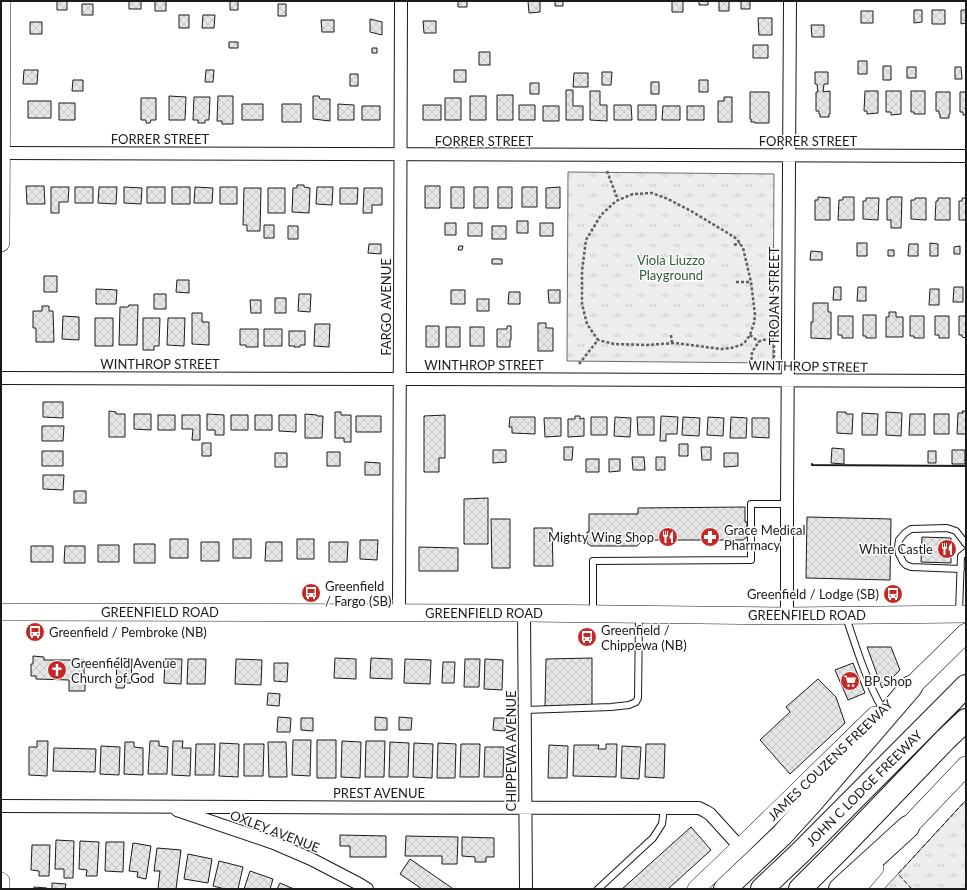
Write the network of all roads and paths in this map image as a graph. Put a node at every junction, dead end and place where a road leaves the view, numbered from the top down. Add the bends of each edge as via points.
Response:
1 (2, 1) edge
2 (401, 1) edge
3 (790, 1) edge
4 (1, 153) edge
5 (400, 154) junction
6 (789, 155) junction
7 (966, 156) edge
8 (607, 171) dead end
9 (618, 200) junction
10 (1, 243) edge
11 (740, 243) junction
12 (734, 245) dead end
13 (736, 282) dead end
14 (751, 282) junction
15 (671, 335) dead end
16 (750, 335) junction
17 (598, 340) junction
18 (774, 340) dead end
19 (759, 342) junction
20 (672, 343) junction
21 (579, 364) dead end
22 (751, 366) dead end
23 (1, 378) edge
24 (399, 379) junction
25 (788, 380) junction
26 (966, 381) edge
27 (787, 504) junction
28 (966, 544) edge
29 (966, 552) edge
30 (961, 569) junction
31 (1, 612) edge
32 (399, 612) junction
33 (524, 613) junction
34 (594, 614) junction
35 (639, 614) junction
36 (963, 614) edge
37 (846, 615) junction
38 (787, 616) junction
39 (966, 633) edge
40 (966, 652) edge
41 (942, 657) junction
42 (966, 686) edge
43 (911, 687) junction
44 (882, 708) junction
45 (525, 710) junction
46 (966, 720) edge
47 (966, 766) edge
48 (1, 806) edge
49 (168, 807) junction
50 (525, 807) junction
51 (664, 808) junction
52 (908, 827) junction
53 (740, 847) junction
54 (1, 881) edge
55 (1, 889) edge
56 (367, 889) edge
57 (526, 889) edge
58 (598, 889) edge
59 (696, 889) edge
60 (724, 889) edge
61 (762, 889) edge
62 (800, 889) edge
63 (840, 889) edge
64 (858, 889) edge

1 - 4 main road
2 - 5 street, FARGO AVENUE
3 - 6 street, TROJAN STREET
4 - 5 street, FORRER STREET
4 - 10 main road
5 - 6 street, FORRER STREET
5 - 24 street, FARGO AVENUE
6 - 7 street, FORRER STREET
6 - 25 street, TROJAN STREET
8 - 9 path
9 - 11 path via 632,194 663,197 726,232
9 - 17 path via 601,215 586,240 582,271 582,304 587,324
11 - 12 path
11 - 14 path
13 - 14 path
14 - 16 path via 755,315
15 - 20 path
16 - 19 path
16 - 20 path via 741,345 731,348
17 - 20 path via 628,345
17 - 21 path
18 - 19 path
19 - 22 path via 752,352
23 - 24 street, WINTHROP STREET
24 - 25 street, WINTHROP STREET
24 - 32 street, FARGO AVENUE
25 - 26 street, WINTHROP STREET
25 - 27 street, TROJAN STREET
27 - 34 lane via 751,504 751,560 593,560
27 - 38 street, TROJAN STREET
28 - 30 lane via 956,531 947,528 911,529 899,540 899,554 906,565
29 - 30 lane via 961,556
30 - 36 lane
31 - 32 main road, GREENFIELD ROAD
32 - 33 main road, GREENFIELD ROAD
33 - 34 main road, GREENFIELD ROAD
33 - 45 street, CHIPPEWA AVENUE
34 - 35 main road, GREENFIELD ROAD
35 - 38 main road, GREENFIELD ROAD
35 - 45 lane via 636,702 611,707
36 - 37 main road, GREENFIELD ROAD
37 - 38 main road, GREENFIELD ROAD
37 - 44 lane via 855,644
39 - 41 main road, JAMES COUZENS FREEWAY
40 - 41 main road
41 - 43 main road, JAMES COUZENS FREEWAY
42 - 61 highway, JOHN C LODGE FREEWAY
43 - 44 main road, JAMES COUZENS FREEWAY
43 - 60 highway via 782,835
44 - 53 main road, JAMES COUZENS FREEWAY
45 - 50 street, CHIPPEWA AVENUE
46 - 62 highway, JOHN C LODGE FREEWAY
47 - 52 main road
48 - 49 street, PREST AVENUE
49 - 50 street, PREST AVENUE
49 - 56 street, OXLEY AVENUE via 274,843 311,859
50 - 51 street, PREST AVENUE
50 - 57 street, CHIPPEWA AVENUE
51 - 53 street, PREST AVENUE via 699,808 705,811
51 - 58 lane via 662,824 653,838
52 - 63 highway
52 - 64 main road
53 - 59 main road, JAMES COUZENS FREEWAY
54 - 55 main road

